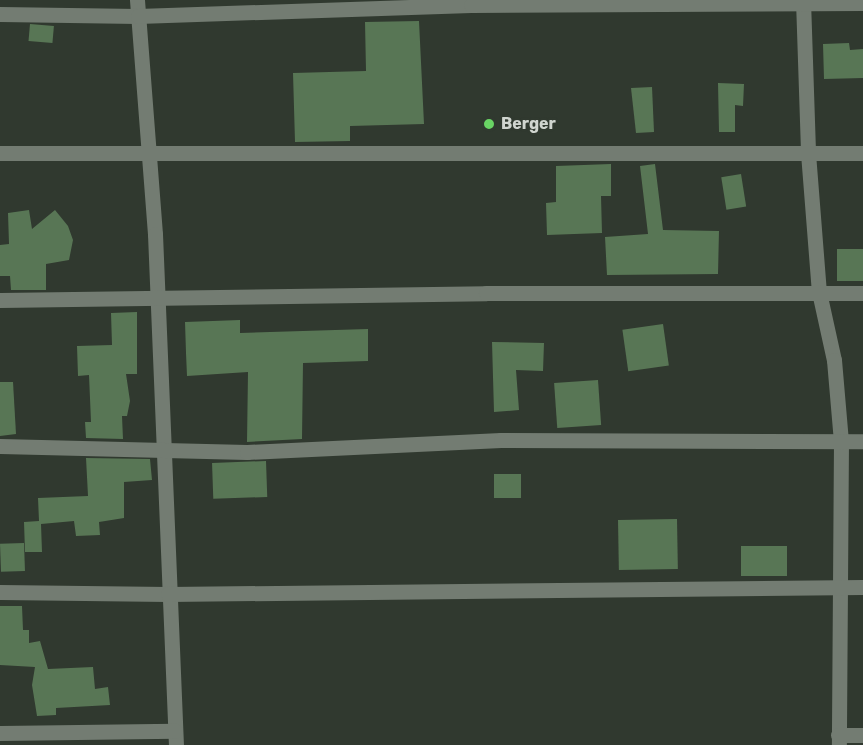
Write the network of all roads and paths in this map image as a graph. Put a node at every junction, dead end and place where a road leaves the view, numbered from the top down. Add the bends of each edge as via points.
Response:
1 (137, 0) edge
2 (803, 1) edge
3 (863, 3) edge
4 (0, 14) edge
5 (138, 16) junction
6 (148, 151) junction
7 (0, 153) edge
8 (808, 153) junction
9 (863, 153) edge
10 (819, 292) junction
11 (863, 293) edge
12 (156, 299) junction
13 (0, 300) edge
14 (841, 441) junction
15 (863, 441) edge
16 (0, 446) edge
17 (165, 447) junction
18 (838, 587) junction
19 (863, 587) edge
20 (0, 592) edge
21 (168, 594) junction
22 (0, 733) edge
23 (863, 735) edge
24 (175, 738) edge
25 (838, 740) edge

1 - 5 street
2 - 3 street
2 - 5 street via 471,5
2 - 8 street
4 - 5 street
5 - 6 street
6 - 7 street
6 - 8 street
6 - 12 street
8 - 9 street
8 - 10 street
10 - 11 street
10 - 12 street
10 - 14 street via 834,360
12 - 13 street
12 - 17 street
14 - 15 street
14 - 17 street via 501,440 282,451
14 - 18 street
16 - 17 street
17 - 21 street
18 - 19 street
18 - 21 street
18 - 25 street
20 - 21 street
21 - 24 street
22 - 24 street
23 - 25 street

